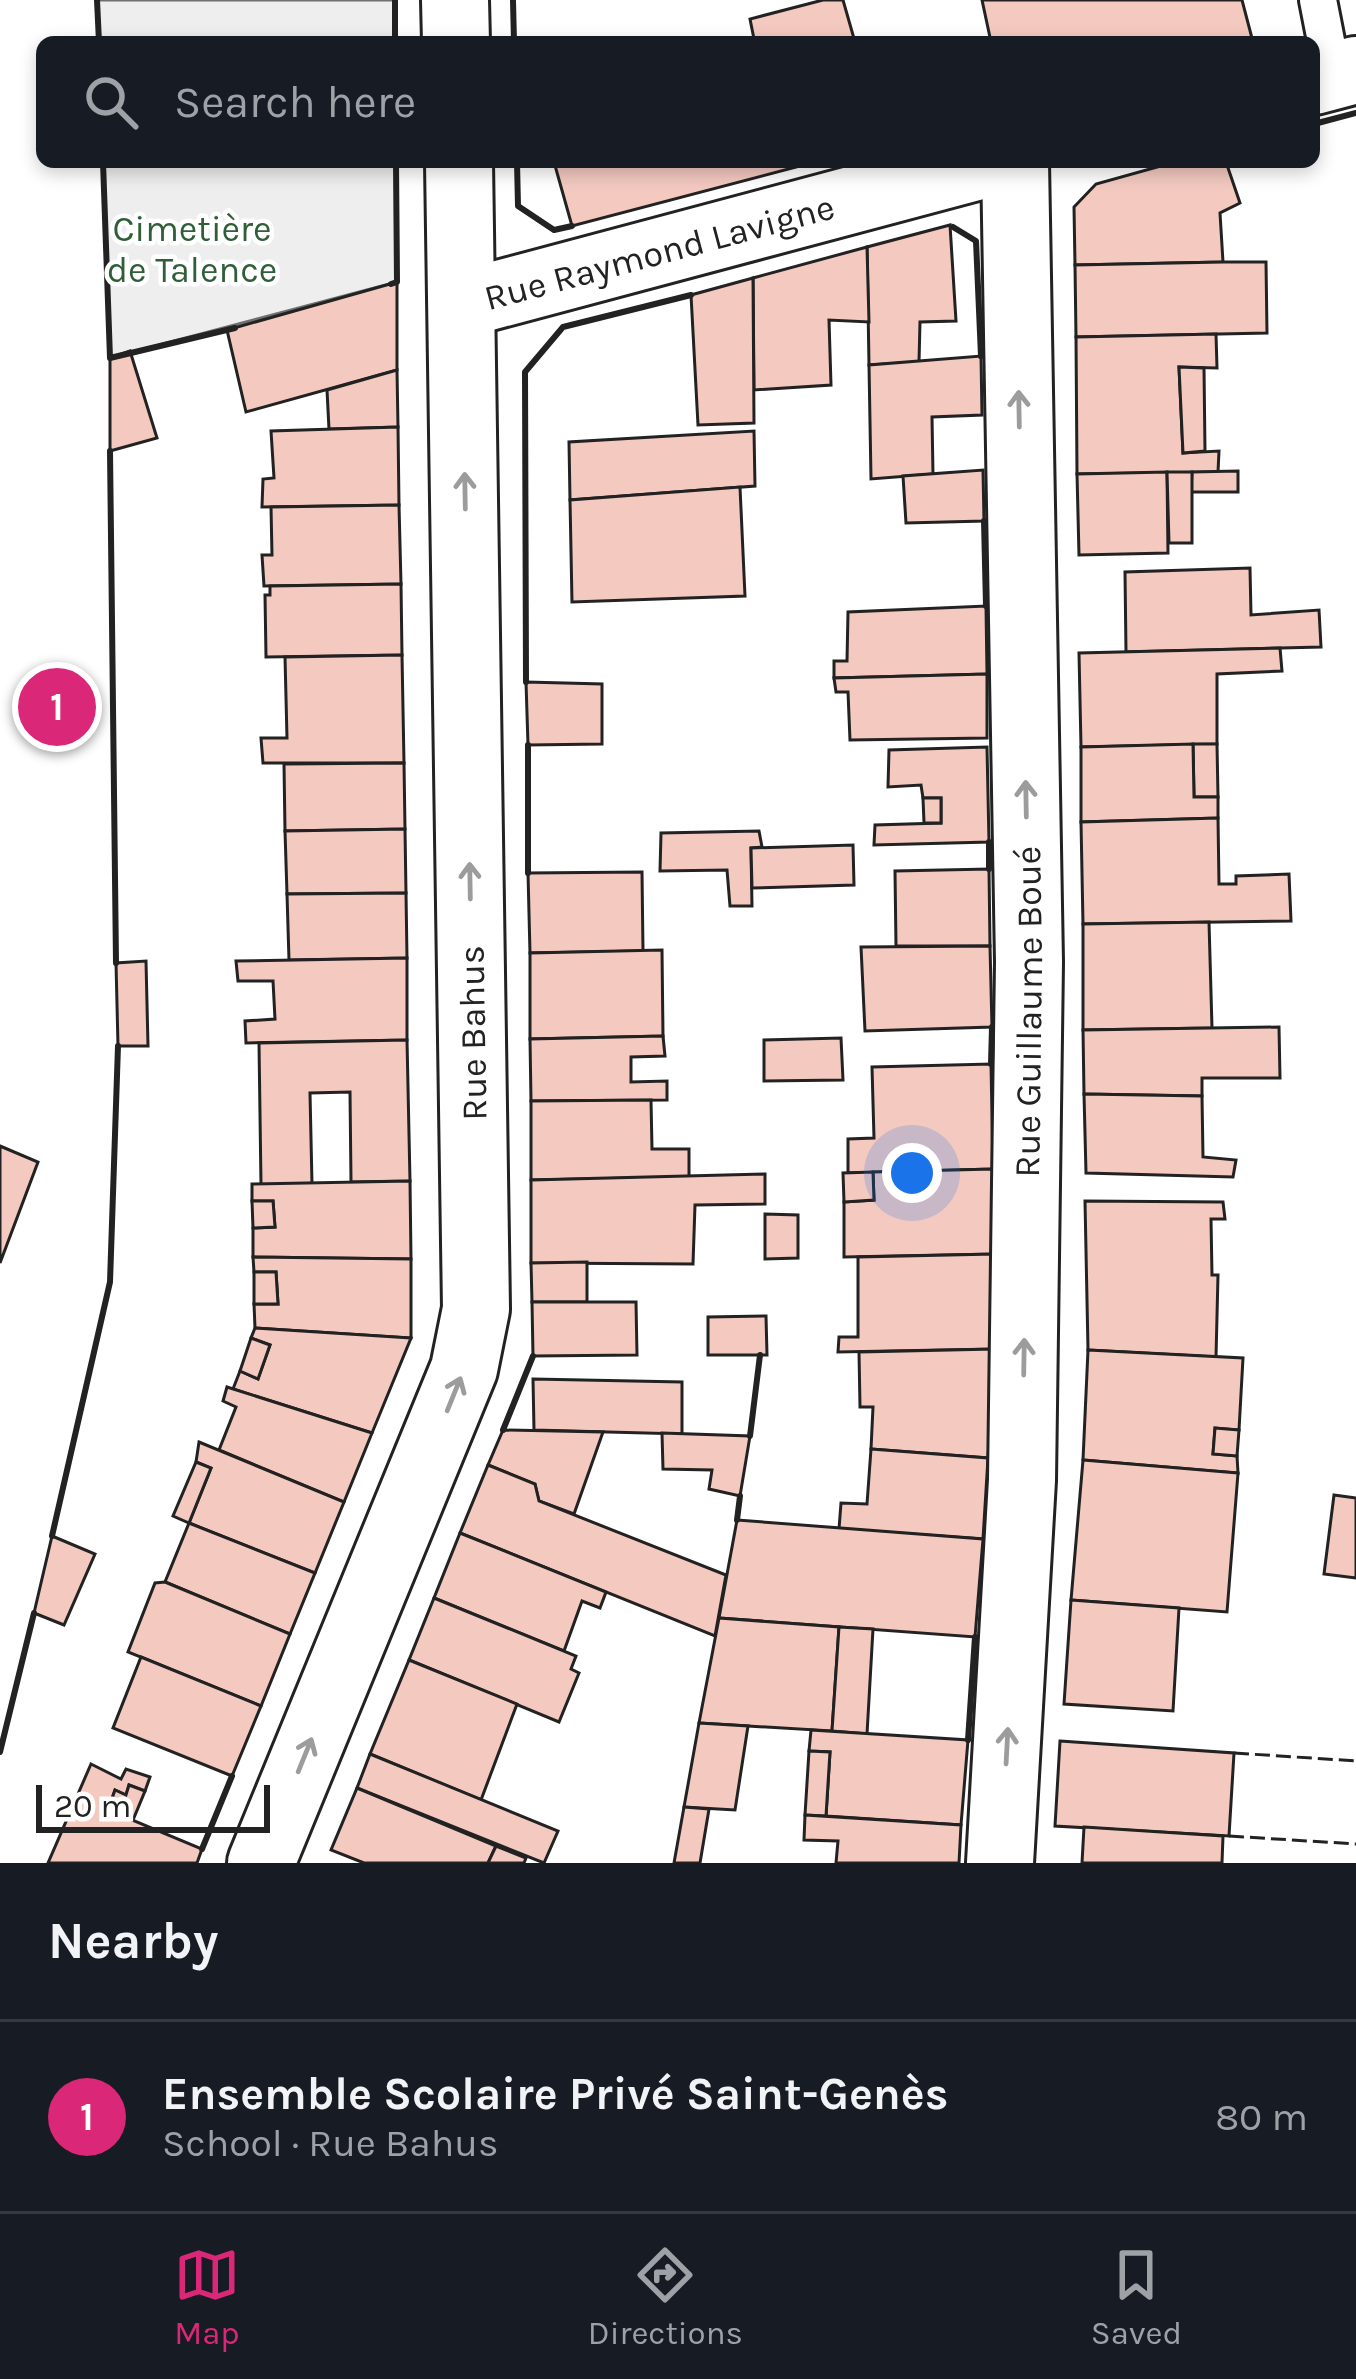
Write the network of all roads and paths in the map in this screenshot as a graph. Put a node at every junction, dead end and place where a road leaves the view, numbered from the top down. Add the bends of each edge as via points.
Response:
1 (455, 0) edge
2 (1318, 0) edge
3 (456, 36) edge
4 (1334, 76) edge
5 (459, 168) edge
6 (972, 168) edge
7 (1015, 168) edge
8 (462, 304) junction
9 (261, 1863) edge
10 (1000, 1863) edge

1 - 3 street
2 - 4 lane
5 - 8 street, Rue Bahus
6 - 8 street, Rue Raymond Lavigne
10 -> 7 street, Rue Guillaume Boué via 1022,1480 1029,962
9 -> 8 street, Rue Bahus via 464,1369 476,1310

